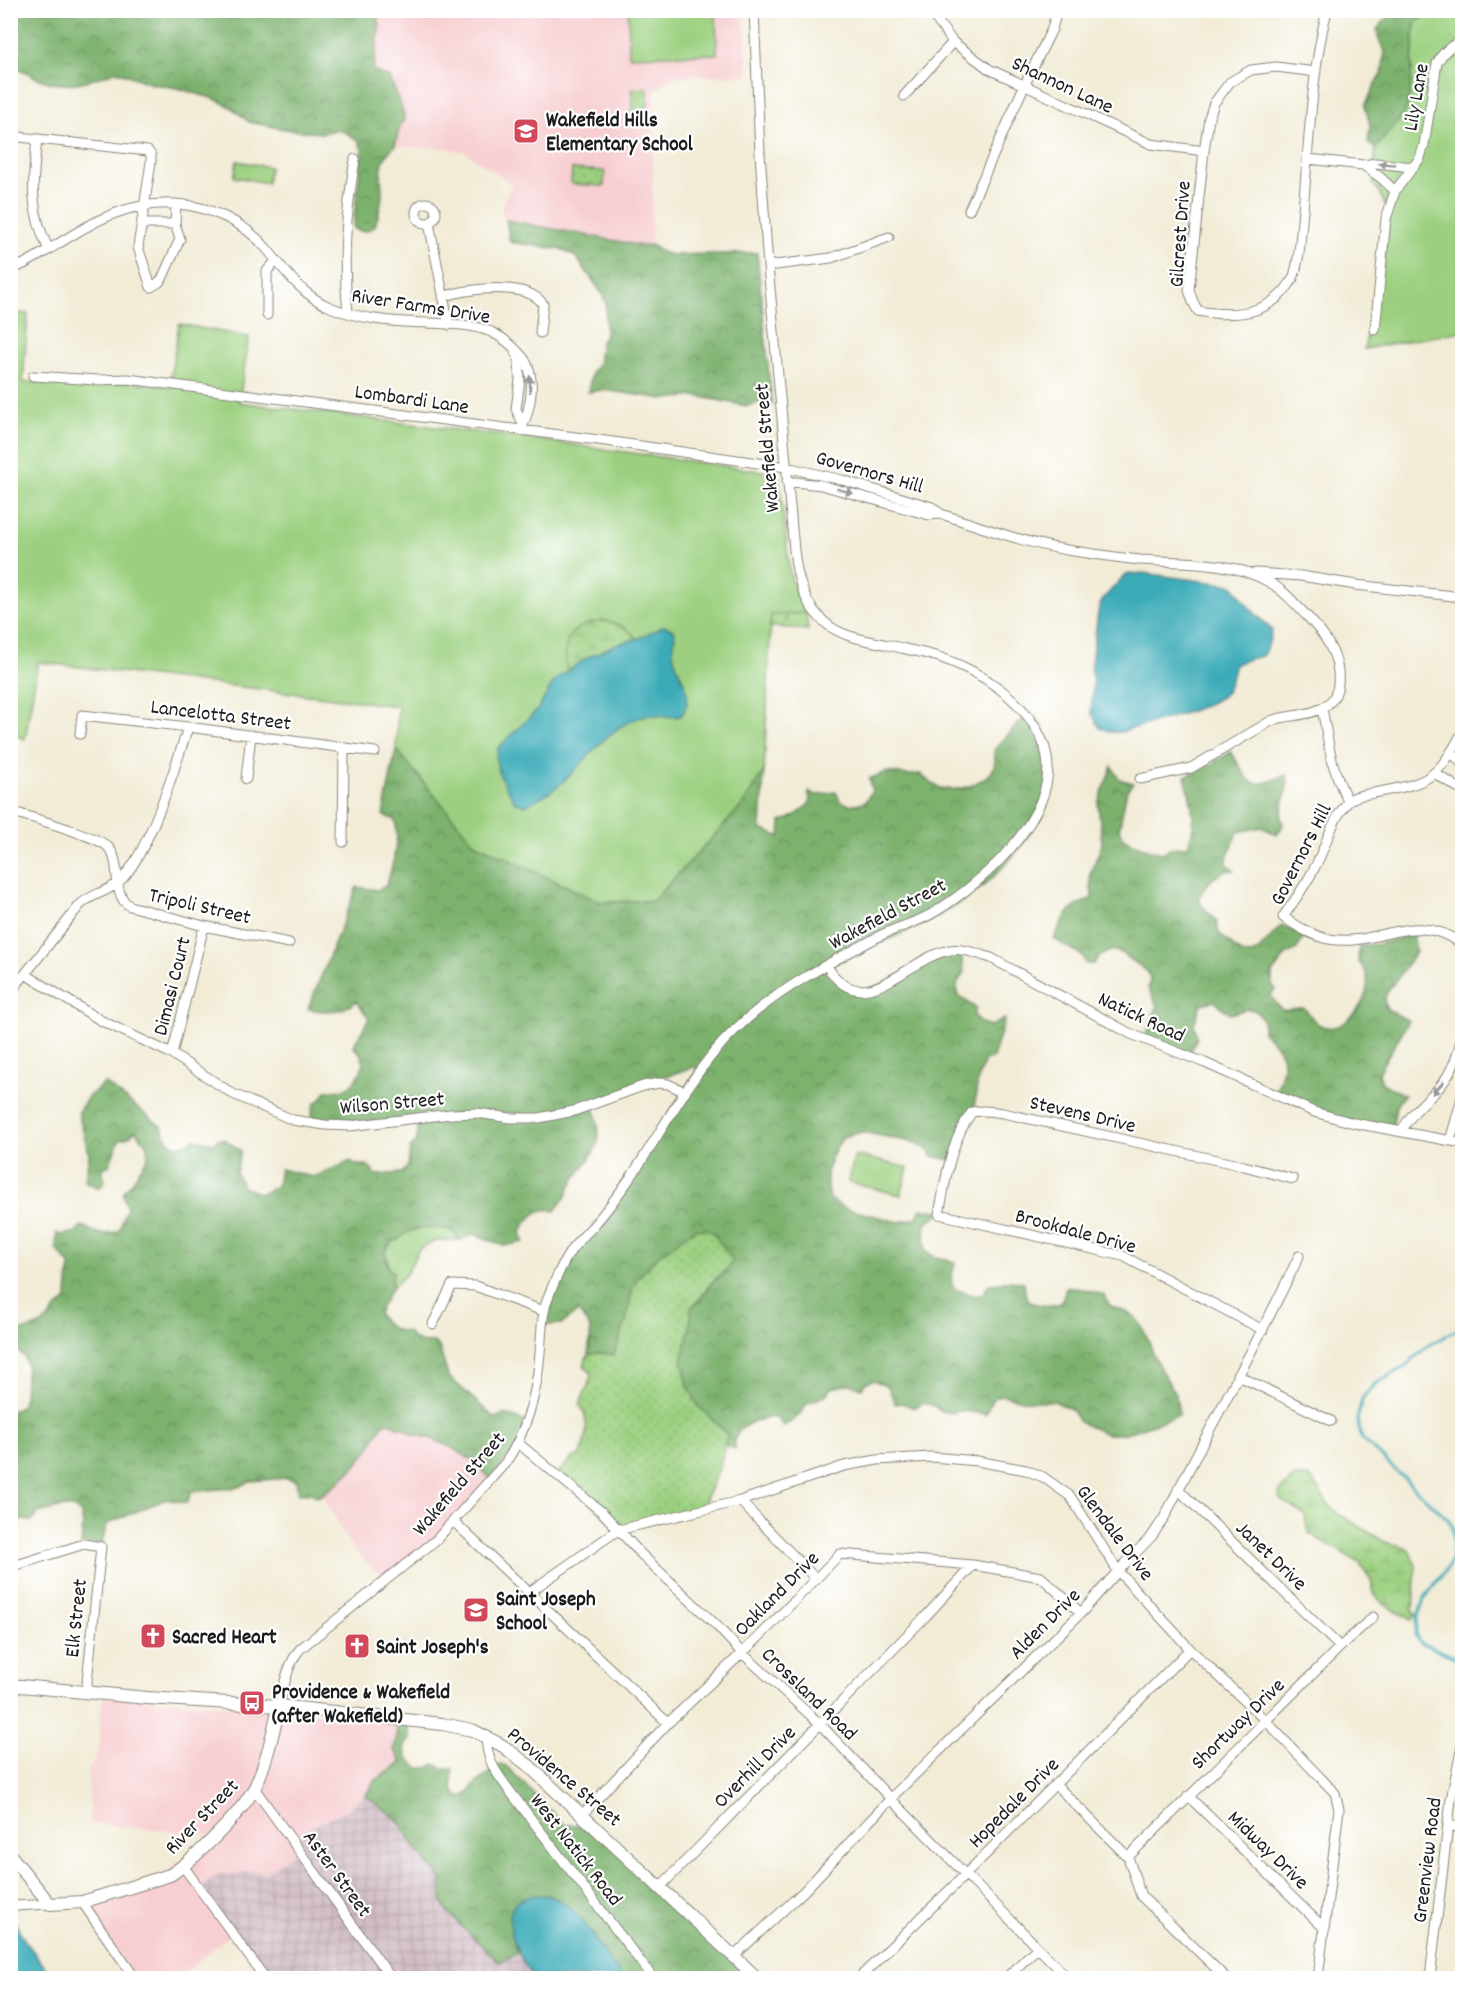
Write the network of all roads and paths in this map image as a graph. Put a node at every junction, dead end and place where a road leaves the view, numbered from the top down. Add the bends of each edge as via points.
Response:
1 (754, 10) edge
2 (929, 10) edge
3 (1057, 10) edge
4 (1327, 10) edge
5 (1462, 41) edge
6 (953, 42) junction
7 (1316, 72) junction
8 (1024, 86) junction
9 (904, 96) dead end
10 (10, 136) edge
11 (37, 140) junction
12 (1204, 151) junction
13 (355, 159) dead end
14 (1308, 159) junction
15 (1363, 165) junction
16 (1412, 167) junction
17 (1395, 190) junction
18 (145, 204) junction
19 (176, 204) junction
20 (969, 210) dead end
21 (429, 223) dead end
22 (142, 224) junction
23 (176, 224) junction
24 (889, 237) dead end
25 (49, 249) junction
26 (276, 261) junction
27 (768, 266) junction
28 (10, 270) edge
29 (443, 297) junction
30 (348, 313) junction
31 (267, 315) dead end
32 (449, 325) junction
33 (1375, 330) dead end
34 (540, 333) dead end
35 (33, 376) dead end
36 (523, 427) junction
37 (786, 467) junction
38 (787, 481) junction
39 (941, 514) junction
40 (1248, 572) junction
41 (1462, 597) edge
42 (1322, 708) junction
43 (188, 727) junction
44 (1462, 733) edge
45 (80, 734) dead end
46 (251, 735) junction
47 (344, 748) junction
48 (375, 752) dead end
49 (1452, 752) junction
50 (1462, 765) edge
51 (1436, 774) junction
52 (246, 778) dead end
53 (1140, 779) dead end
54 (1462, 790) edge
55 (1348, 801) junction
56 (10, 811) edge
57 (343, 842) dead end
58 (119, 883) junction
59 (204, 926) junction
60 (289, 943) dead end
61 (1462, 944) edge
62 (827, 966) junction
63 (25, 974) junction
64 (10, 993) edge
65 (1462, 1037) edge
66 (172, 1054) junction
67 (685, 1092) junction
68 (1462, 1098) edge
69 (1402, 1131) junction
70 (1450, 1141) junction
71 (1462, 1143) edge
72 (1293, 1179) dead end
73 (939, 1214) joint
74 (1299, 1256) dead end
75 (543, 1311) junction
76 (433, 1324) dead end
77 (1263, 1330) junction
78 (1237, 1375) junction
79 (1331, 1421) dead end
80 (518, 1443) junction
81 (1178, 1489) junction
82 (740, 1501) junction
83 (453, 1521) junction
84 (618, 1530) junction
85 (973, 1565) junction
86 (10, 1567) edge
87 (1118, 1571) junction
88 (816, 1579) junction
89 (528, 1593) junction
90 (1081, 1613) junction
91 (1373, 1617) dead end
92 (1340, 1647) junction
93 (1190, 1649) junction
94 (742, 1653) junction
95 (10, 1685) edge
96 (86, 1692) junction
97 (279, 1706) junction
98 (1265, 1720) junction
99 (668, 1723) junction
100 (820, 1724) junction
101 (486, 1737) junction
102 (1462, 1746) edge
103 (1055, 1784) junction
104 (254, 1788) junction
105 (1188, 1796) junction
106 (891, 1799) junction
107 (583, 1814) junction
108 (1448, 1825) junction
109 (1462, 1828) edge
110 (10, 1855) edge
111 (1128, 1857) junction
112 (183, 1866) junction
113 (965, 1875) junction
114 (660, 1887) junction
115 (82, 1902) junction
116 (50, 1904) junction
117 (12, 1906) edge
118 (1324, 1929) junction
119 (1037, 1948) junction
120 (734, 1956) junction
121 (135, 1978) edge
122 (265, 1978) edge
123 (391, 1978) edge
124 (653, 1978) edge
125 (757, 1978) edge
126 (859, 1978) edge
127 (1006, 1978) edge
128 (1068, 1978) edge
129 (1226, 1978) edge
130 (1318, 1978) edge
131 (1430, 1978) edge

1 - 27 street, Wakefield Street
2 - 6 street, Shannon Lane
3 - 8 street
4 - 7 street, Gilcrest Drive
5 - 16 street, Lily Lane via 1442,54 1437,63 1424,145
6 - 8 street, Shannon Lane via 989,69
6 - 9 street
7 - 12 street, Gilcrest Drive via 1251,70 1230,82 1214,103
7 - 14 street, Gilcrest Drive
8 - 12 street, Shannon Lane via 1151,144
8 - 20 street
10 - 11 street
11 - 18 street via 148,151 151,162
11 - 25 street via 33,206
12 - 14 street, Gilcrest Drive via 1189,290 1198,311 1215,314 1259,311 1276,300 1293,280
13 - 30 street via 344,238
14 - 15 street
16 -> 15 street
15 - 17 street
16 - 17 street, Lily Lane
17 - 33 street, Lily Lane via 1386,219
18 - 19 street, River Farms Drive
18 - 22 street
18 - 25 street, River Farms Drive via 92,223
19 - 23 street
19 - 26 street, River Farms Drive via 204,209 233,221 255,237
21 - 29 street
22 - 23 street
22 - 23 street via 138,247 151,287 162,279 180,239
24 - 27 street via 831,258
25 - 28 street, River Farms Drive
26 - 30 street, River Farms Drive via 309,294 326,306
26 - 31 street via 267,271
27 - 37 street, Wakefield Street
29 - 32 street
29 - 34 street via 480,289 530,294 543,304
30 - 32 street, River Farms Drive
32 - 36 street, River Farms Drive via 491,332 524,358 530,376
35 - 36 street, Lombardi Lane via 128,379
36 - 37 street, Lombardi Lane
37 - 38 street, Wakefield Street
37 - 39 street, Governors Hill via 923,504
38 -> 39 street, Governors Hill via 821,485 929,515
38 - 62 street, Wakefield Street via 799,579 809,605 820,618 854,637 936,656 989,681 1011,698 1031,722 1042,740 1046,758 1047,780 1042,800 1001,860 931,915 878,936
39 - 40 street, Governors Hill via 997,533 1069,550 1140,560 1212,564
40 - 41 street, Governors Hill
40 - 42 street, Governors Hill via 1280,589 1331,647 1338,684 1335,696
42 - 53 street via 1271,721 1191,768
42 - 55 street, Governors Hill via 1330,756
43 - 45 street, Lancelotta Street via 82,715
43 - 46 street, Lancelotta Street
43 - 58 street via 140,853
44 - 49 street
46 - 47 street, Lancelotta Street
46 - 52 street
47 - 48 street, Lancelotta Street
47 - 57 street
49 - 50 street
49 - 51 street
51 - 54 street
51 - 55 street, Governors Hill via 1417,783
55 - 61 street, Governors Hill via 1314,868 1283,917 1328,939 1355,940 1411,929 1439,932
56 - 58 street via 100,841 112,852
58 - 59 street, Tripoli Street via 126,905
58 - 63 street via 85,899
59 - 60 street, Tripoli Street
59 - 66 street, Dimasi Court
62 - 67 street, Wakefield Street via 748,1017 703,1064
62 - 69 street, Natick Road via 834,978 848,988 866,990 890,982 929,956 952,949 975,953 1131,1034 1314,1112
63 - 64 street
63 - 66 street, Wilson Street via 100,1020
65 -> 69 street via 1452,1070 1415,1110
66 - 67 street, Wilson Street via 233,1094 288,1118 324,1125 350,1126 477,1113 539,1118 574,1111 658,1083
67 - 75 street, Wakefield Street via 621,1191 572,1250
68 - 70 street
69 - 70 street, Natick Road
70 - 71 street, Natick Road
72 - 73 street, Stevens Drive via 986,1110 972,1112 963,1125 951,1155
73 - 77 street, Brookdale Drive via 1123,1256
74 - 77 street, Alden Drive
75 - 76 street via 475,1286 452,1285
75 - 80 street, Wakefield Street via 533,1402
77 - 78 street, Alden Drive
78 - 79 street
78 - 81 street, Alden Drive
80 - 83 street, Wakefield Street
80 - 84 street, Crossland Road
81 - 87 street, Alden Drive via 1152,1536
81 - 92 street, Janet Drive
82 - 84 street, Glendale Drive
82 - 87 street, Glendale Drive via 844,1466 877,1460 953,1458 1026,1470 1070,1496
82 - 88 street
83 - 89 street
83 - 97 street, Wakefield Street via 391,1577 300,1649 288,1671
84 - 89 street, Glendale Drive
84 - 94 street, Crossland Road
85 - 88 street, Oakland Drive via 840,1554
85 - 90 street, Oakland Drive via 1041,1576
85 - 100 street, Overhill Drive
86 - 96 street, Elk Street via 84,1544 101,1547
87 - 90 street, Alden Drive
87 - 93 street, Glendale Drive
88 - 94 street, Oakland Drive
89 - 99 street
90 - 106 street, Alden Drive
91 - 92 street, Shortway Drive
92 - 98 street, Shortway Drive
93 - 98 street, Glendale Drive
93 - 103 street, Hopedale Drive
94 - 99 street, Oakland Drive
94 - 100 street, Crossland Road
95 - 96 main road, Providence Street
96 - 97 main road, Providence Street
97 - 101 main road, Providence Street via 442,1724
97 - 104 main road, River Street
98 - 105 street, Shortway Drive
98 - 118 street, Glendale Drive via 1338,1798
99 - 107 street, Oakland Drive
100 - 106 street, Crossland Road
100 - 114 street, Overhill Drive
101 - 107 main road, Providence Street via 503,1746
101 - 124 street, West Natick Road via 491,1764 509,1790
102 - 108 street, Greenview Road
103 - 111 street
103 - 113 street, Hopedale Drive
104 - 112 main road, River Street via 234,1815
104 - 123 street, Aster Street
105 - 111 street, Shortway Drive
105 - 118 street, Midway Drive
106 - 113 street, Crossland Road
106 - 120 street, Alden Drive via 804,1891
107 - 114 main road, Providence Street
108 - 109 street
108 - 131 street, Greenview Road
110 - 116 main road
111 - 129 street via 1141,1896
112 - 115 main road, River Street via 164,1877
112 - 122 street
113 - 119 street, Crossland Road
113 - 126 street, Hopedale Drive
114 - 120 main road, Providence Street
115 - 116 main road, River Street
115 - 121 street
116 - 117 street
118 - 130 street
119 - 127 street
119 - 128 street, Crossland Road
120 - 125 main road, Providence Street

